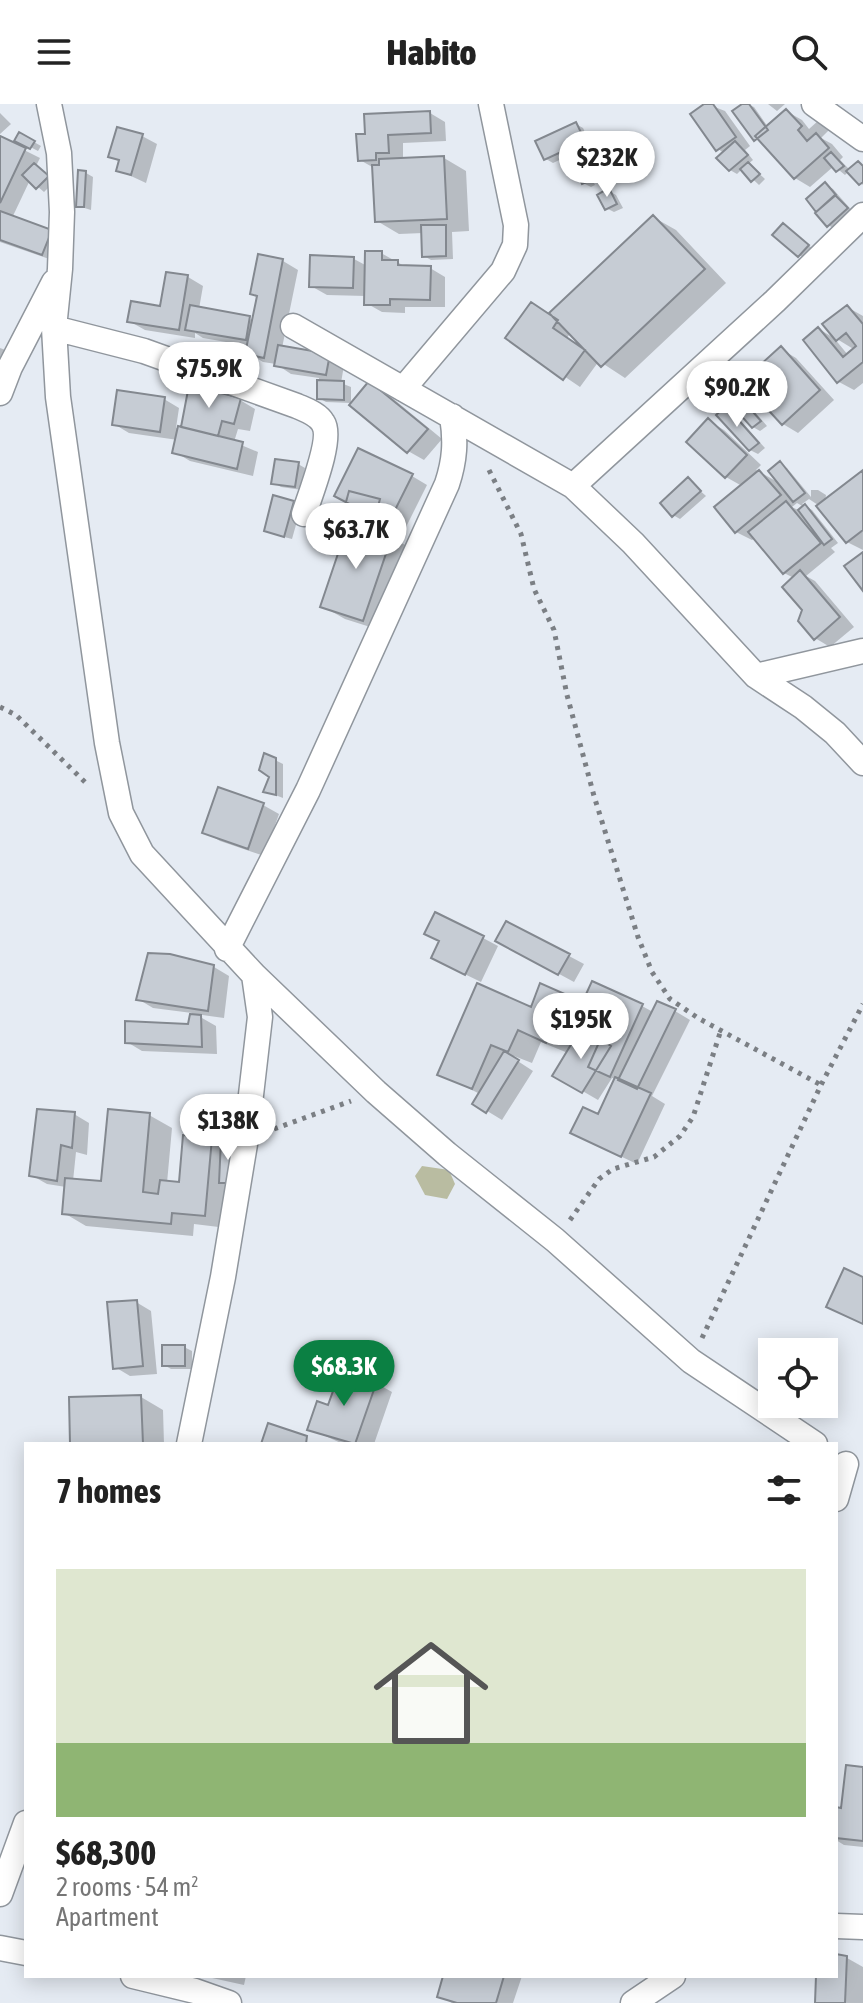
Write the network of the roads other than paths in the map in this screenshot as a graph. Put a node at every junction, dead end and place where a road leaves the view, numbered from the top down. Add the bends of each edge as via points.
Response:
1 (49, 104) edge
2 (491, 104) edge
3 (814, 104) edge
4 (863, 139) edge
5 (863, 215) edge
6 (60, 269) junction
7 (293, 326) dead end
8 (54, 328) junction
9 (403, 389) junction
10 (0, 393) edge
11 (461, 423) junction
12 (573, 486) junction
13 (304, 514) dead end
14 (863, 651) edge
15 (756, 676) junction
16 (863, 763) edge
17 (227, 949) junction
18 (254, 975) junction
19 (189, 1442) edge
20 (812, 1442) edge
21 (848, 1466) edge
22 (838, 1494) edge
23 (24, 1828) edge
24 (0, 1894) edge
25 (838, 1926) edge
26 (863, 1927) edge
27 (0, 1948) edge
28 (24, 1953) edge
29 (141, 1978) edge
30 (670, 1978) edge
31 (229, 2003) edge
32 (633, 2003) edge

1 - 6 street via 59,153
2 - 9 street via 516,225 515,245 503,271
3 - 4 street
5 - 12 street
6 - 8 street
6 - 10 street
7 - 9 street
8 - 13 street via 144,351 316,415 327,437
8 - 17 street via 80,561 121,813 142,854
9 - 11 street
11 - 12 street
11 - 17 street via 447,484 308,790
12 - 15 street
14 - 15 street
15 - 16 street via 835,733
17 - 18 street
18 - 19 street via 259,1043 246,1138
18 - 20 street via 376,1092 691,1361
21 - 22 street
23 - 24 street
25 - 26 street
27 - 28 street
29 - 31 street
30 - 32 street

